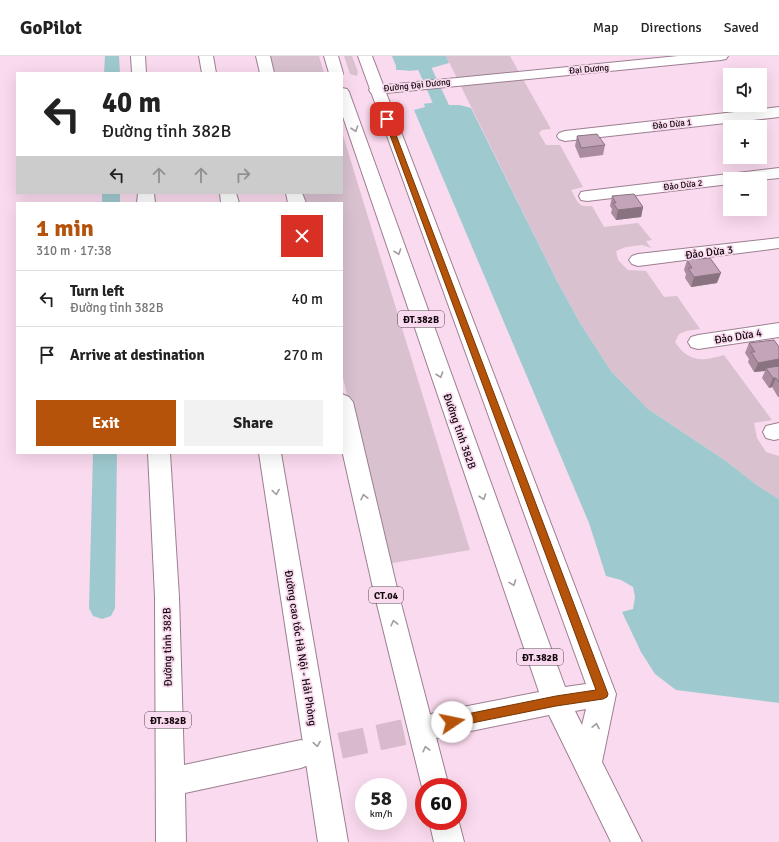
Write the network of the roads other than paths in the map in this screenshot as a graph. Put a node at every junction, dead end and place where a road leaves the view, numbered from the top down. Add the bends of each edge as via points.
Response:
1 (138, 56) edge
2 (206, 56) edge
3 (263, 56) edge
4 (331, 56) edge
5 (365, 56) edge
6 (721, 56) edge
7 (139, 72) edge
8 (209, 72) edge
9 (267, 72) edge
10 (336, 72) edge
11 (458, 81) joint
12 (356, 92) edge
13 (779, 112) edge
14 (565, 136) dead end
15 (779, 173) edge
16 (588, 196) dead end
17 (779, 243) edge
18 (638, 260) dead end
19 (779, 330) edge
20 (698, 342) dead end
21 (343, 406) edge
22 (159, 454) edge
23 (270, 454) edge
24 (603, 694) junction
25 (556, 701) junction
26 (437, 725) tunnel mouth
27 (300, 754) tunnel mouth
28 (587, 764) junction
29 (433, 778) edge
30 (169, 782) junction
31 (446, 830) edge
32 (171, 842) edge
33 (333, 842) edge
34 (449, 842) edge
35 (627, 842) edge

1 - 7 main road
2 - 8 main road
3 - 9 main road
4 - 10 main road
5 - 12 main road, Đường tỉnh 382B / ĐT.382B
6 - 11 main road, Đại Dương
11 - 12 main road, Đường Đại Dương
12 - 24 main road, Đường tỉnh 382B / ĐT.382B
12 -> 25 main road, Đường tỉnh 382B / ĐT.382B
13 - 14 main road, Đảo Dừa 1
15 - 16 main road, Đảo Dừa 2
17 - 18 main road, Đảo Dừa 3
19 - 20 main road, Đảo Dừa 4
29 -> 21 main road, CT.04
22 - 30 main road, Đường tỉnh 382B / ĐT.382B via 167,597
23 -> 33 main road, Đường cao tốc Hà Nội - Hải Phòng
24 - 25 main road
28 -> 24 main road
25 - 26 main road
25 - 28 main road, Đường tỉnh 382B / ĐT.382B
27 - 30 main road
28 - 35 main road, Đường tỉnh 382B / ĐT.382B
30 - 32 main road, Đường tỉnh 382B / ĐT.382B
31 - 34 main road

